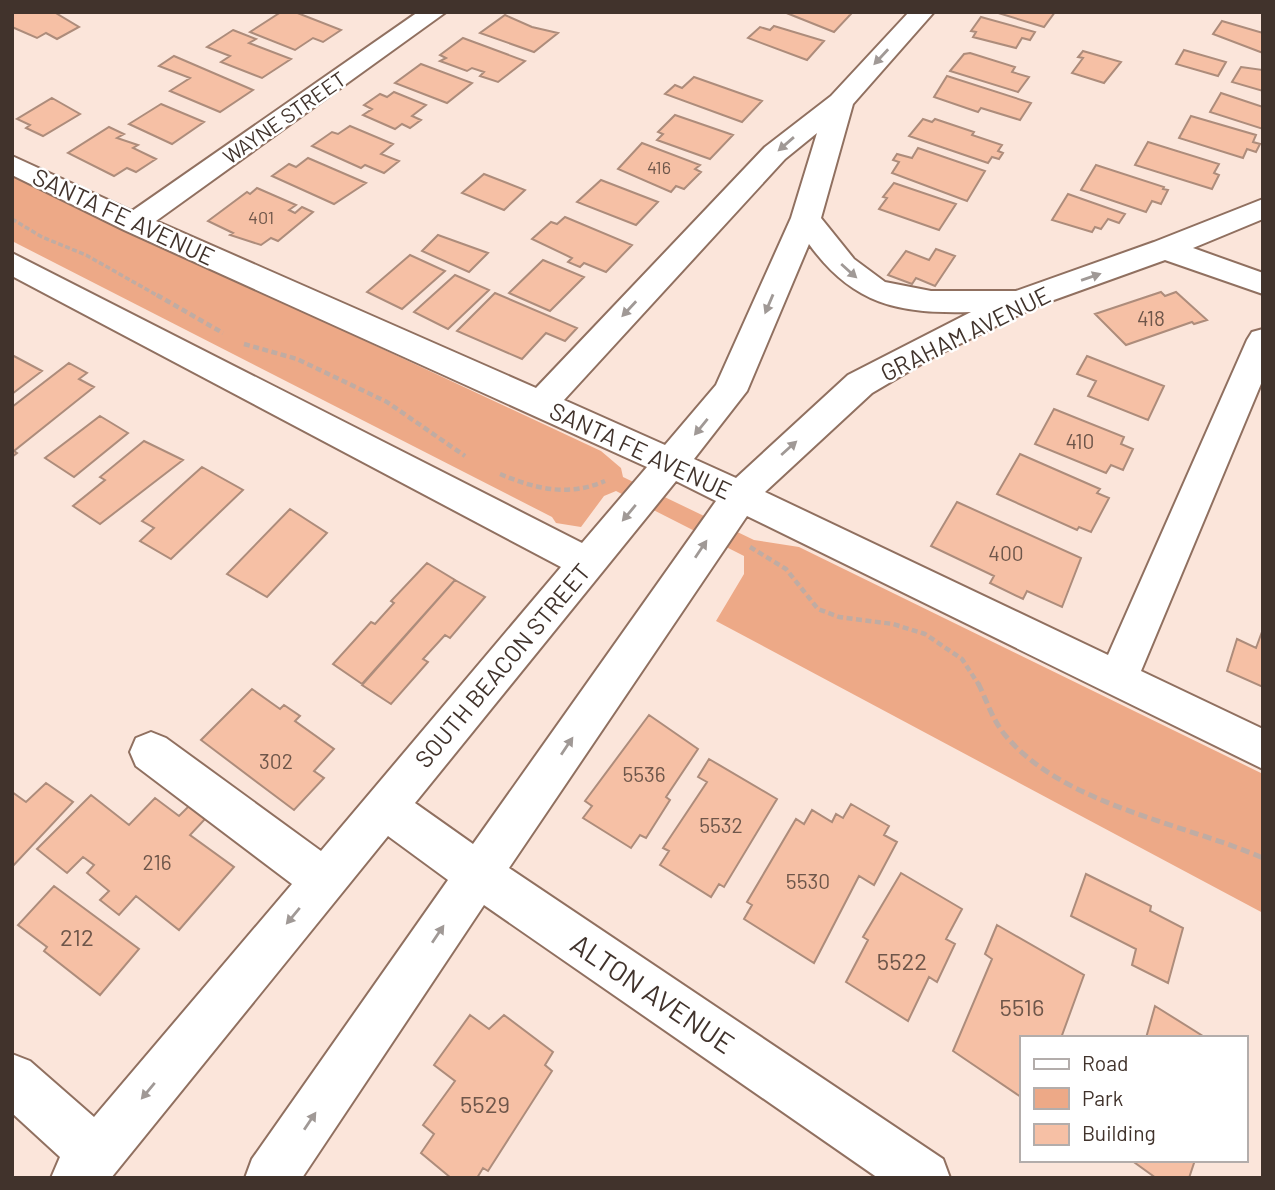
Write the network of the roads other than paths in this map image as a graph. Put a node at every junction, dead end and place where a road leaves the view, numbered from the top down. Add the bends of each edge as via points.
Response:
1 (433, 12) edge
2 (922, 12) edge
3 (840, 102) junction
4 (12, 164) edge
5 (1263, 208) edge
6 (806, 218) junction
7 (134, 223) junction
8 (1165, 249) junction
9 (12, 264) edge
10 (1263, 284) edge
11 (1026, 299) junction
12 (1263, 340) edge
13 (541, 404) junction
14 (672, 464) junction
15 (740, 496) junction
16 (587, 563) junction
17 (1117, 680) junction
18 (1263, 750) edge
19 (151, 751) dead end
20 (383, 807) junction
21 (479, 875) junction
22 (323, 880) junction
23 (12, 1079) edge
24 (86, 1166) edge
25 (271, 1178) edge
26 (924, 1178) edge

1 - 7 street, WAYNE STREET
2 -> 3 street, SOUTH BEACON STREET
3 - 6 street, SOUTH BEACON STREET
3 -> 13 street, SOUTH BEACON STREET via 775,153
4 - 7 street, SANTA FE AVENUE
5 - 8 street, GRAHAM AVENUE
6 -> 11 street via 833,257 861,282 884,291 930,302
6 -> 14 street, SOUTH BEACON STREET via 730,391
7 - 13 street, SANTA FE AVENUE
8 - 10 street
11 -> 8 street, GRAHAM AVENUE
9 - 16 street
15 -> 11 street, GRAHAM AVENUE via 860,384
12 - 17 street
13 - 14 street, SANTA FE AVENUE
14 - 15 street, SANTA FE AVENUE
14 -> 16 street, SOUTH BEACON STREET
15 - 17 street, SANTA FE AVENUE
21 -> 15 street
16 - 20 street, SOUTH BEACON STREET
17 - 18 street, SANTA FE AVENUE
19 - 22 street
20 - 21 street, ALTON AVENUE
20 - 22 street, SOUTH BEACON STREET
25 -> 21 street
21 - 26 street, ALTON AVENUE
22 -> 24 street, SOUTH BEACON STREET
23 - 24 street

